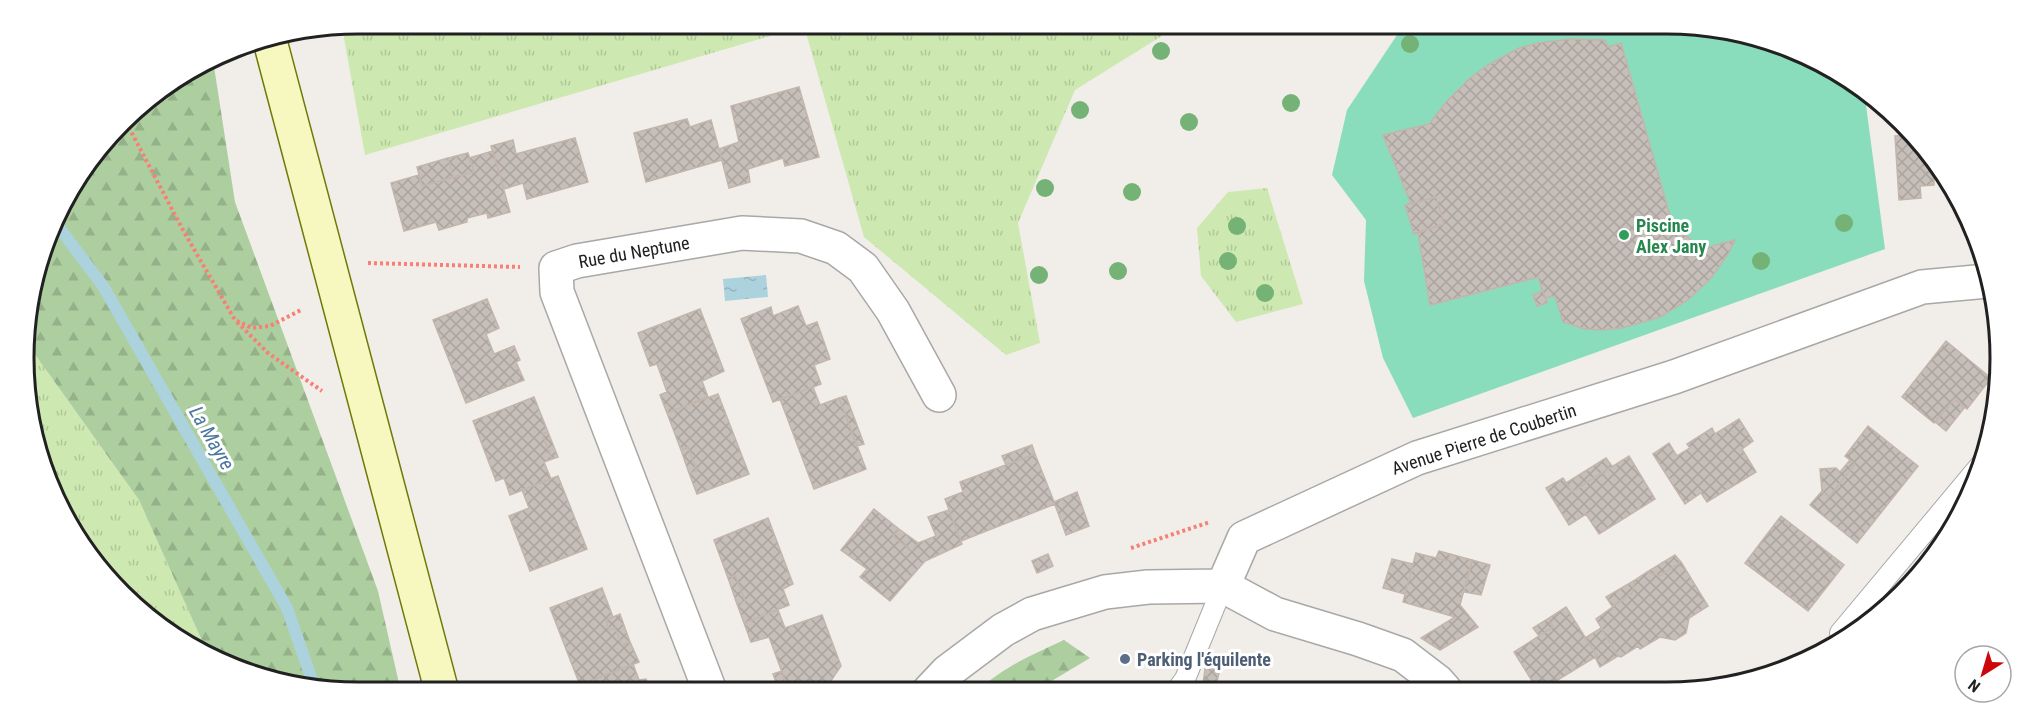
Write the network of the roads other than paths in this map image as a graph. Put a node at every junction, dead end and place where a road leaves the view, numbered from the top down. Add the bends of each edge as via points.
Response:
1 (272, 47) edge
2 (1981, 281) edge
3 (939, 395) dead end
4 (1966, 482) edge
5 (1224, 586) junction
6 (1843, 629) edge
7 (439, 682) edge
8 (707, 682) edge
9 (938, 682) edge
10 (1183, 682) edge
11 (1438, 682) edge

1 - 7 main road
2 - 5 street, Avenue Pierre de Coubertin via 1922,286 1674,378 1418,458 1244,538
3 - 8 street, Rue du Neptune via 893,311 863,268 836,248 801,236 742,233 556,268 557,292
4 - 6 lane
5 - 9 street via 1105,592 1032,614 1003,630
5 - 10 lane
5 - 11 street via 1275,614 1403,655

